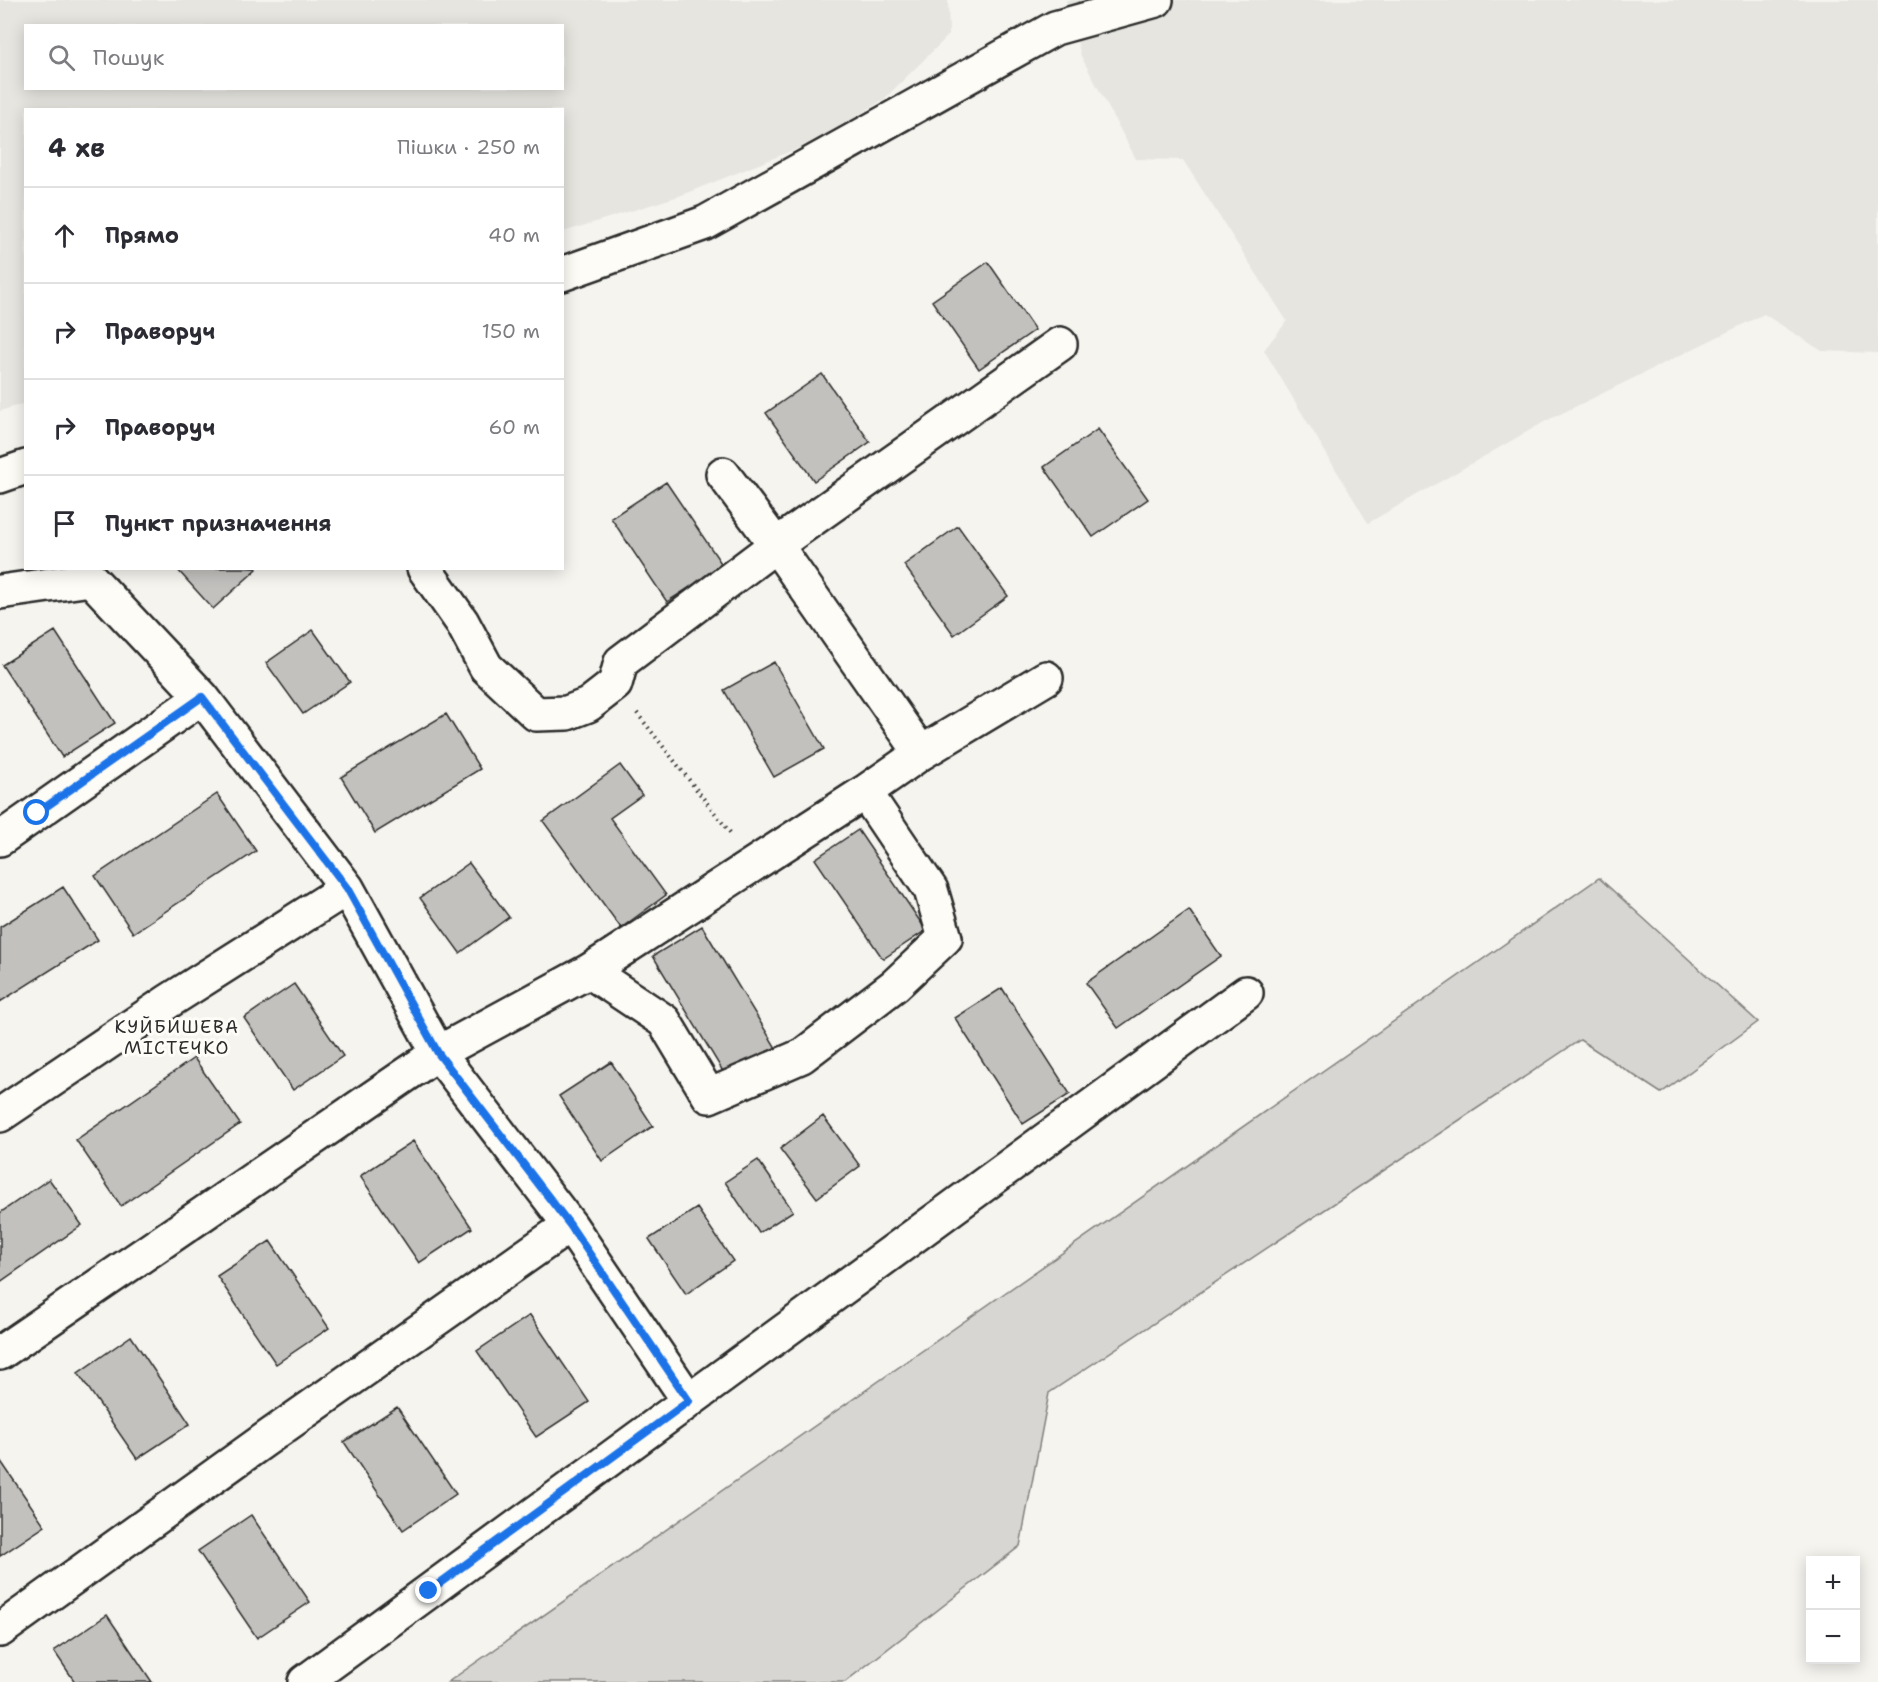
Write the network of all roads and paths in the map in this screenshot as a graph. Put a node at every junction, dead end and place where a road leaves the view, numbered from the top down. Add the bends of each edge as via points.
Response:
1 (1156, 0) edge
2 (564, 273) edge
3 (1060, 344) dead end
4 (24, 468) edge
5 (723, 474) dead end
6 (0, 476) edge
7 (776, 545) junction
8 (425, 570) edge
9 (0, 592) edge
10 (1046, 678) dead end
11 (615, 684) junction
12 (202, 697) junction
13 (921, 753) junction
14 (865, 792) junction
15 (0, 839) edge
16 (754, 864) junction
17 (347, 888) junction
18 (589, 972) junction
19 (1246, 993) dead end
20 (438, 1053) junction
21 (0, 1115) edge
22 (570, 1225) junction
23 (0, 1353) edge
24 (689, 1401) junction
25 (0, 1630) edge
26 (305, 1682) edge

1 - 2 lane via 1055,28 705,223
3 - 7 lane
4 - 6 lane
5 - 7 lane
7 - 11 lane via 621,662
7 - 13 lane
8 - 11 lane via 462,622 486,667 536,714 567,713 588,705
9 - 12 lane via 91,579
10 - 13 lane
11 - 16 path
12 - 15 lane
12 - 17 lane
13 - 14 lane
14 - 16 lane
14 - 18 lane via 931,890 945,938 895,985 802,1056 709,1096 664,1021
16 - 18 lane
17 - 20 lane
17 - 21 lane
18 - 20 lane
19 - 24 lane
20 - 22 lane
20 - 23 lane
22 - 24 lane
22 - 25 lane
24 - 26 lane

